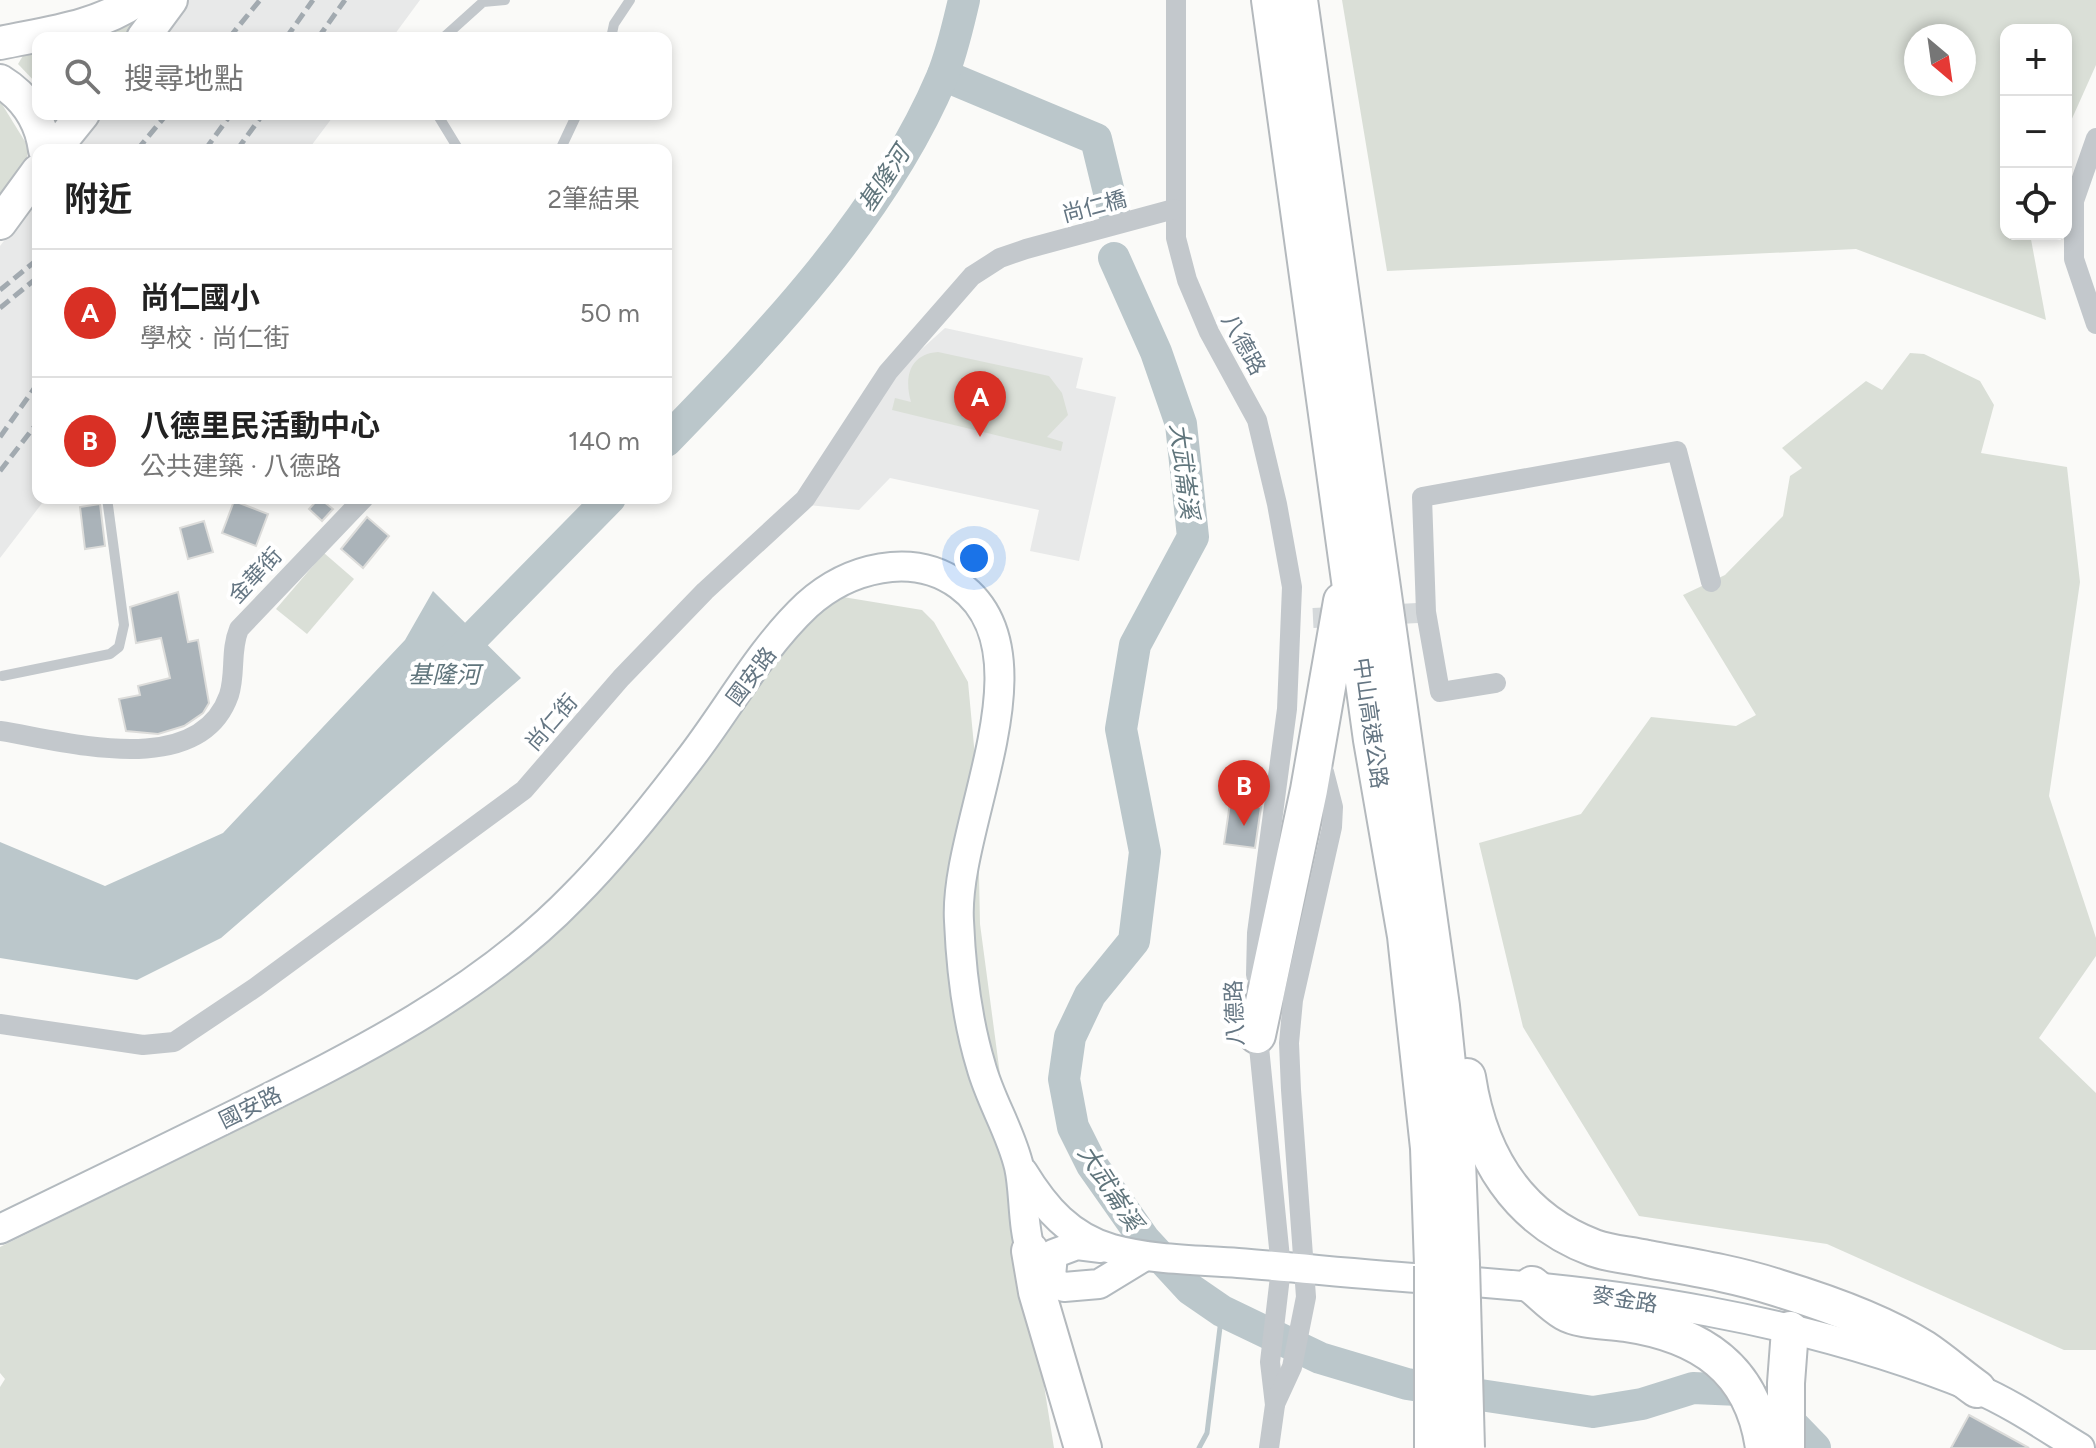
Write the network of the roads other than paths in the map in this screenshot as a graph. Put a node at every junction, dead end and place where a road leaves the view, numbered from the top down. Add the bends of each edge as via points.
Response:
1 (137, 0) edge
2 (171, 0) edge
3 (505, 0) edge
4 (630, 0) edge
5 (1270, 0) edge
6 (1299, 0) edge
7 (483, 1) edge
8 (1171, 1) edge
9 (53, 32) edge
10 (147, 32) edge
11 (449, 32) edge
12 (612, 32) edge
13 (32, 36) edge
14 (0, 43) edge
15 (0, 81) edge
16 (32, 110) edge
17 (37, 120) edge
18 (78, 120) edge
19 (441, 120) edge
20 (574, 120) edge
21 (2096, 138) edge
22 (44, 144) edge
23 (59, 144) edge
24 (455, 144) edge
25 (563, 144) edge
26 (32, 179) edge
27 (1174, 209) junction
28 (0, 223) edge
29 (1026, 249) joint
30 (2096, 324) edge
31 (108, 504) edge
32 (358, 504) edge
33 (1349, 564) junction
34 (1711, 582) dead end
35 (2, 676) dead end
36 (1496, 683) dead end
37 (1287, 709) junction
38 (0, 731) edge
39 (1301, 733) dead end
40 (1400, 736) junction
41 (1324, 772) dead end
42 (0, 1024) edge
43 (1257, 1035) junction
44 (1019, 1164) junction
45 (0, 1229) edge
46 (1110, 1248) junction
47 (1145, 1256) junction
48 (1457, 1266) junction
49 (1043, 1271) junction
50 (1286, 1278) junction
51 (1532, 1285) junction
52 (1790, 1330) junction
53 (1977, 1389) junction
54 (1275, 1405) junction
55 (1083, 1448) edge
56 (1269, 1448) edge
57 (1433, 1448) edge
58 (1466, 1448) edge
59 (1484, 1448) edge
60 (1764, 1448) edge
61 (1786, 1448) edge
62 (2080, 1448) edge

1 - 9 main road via 117,14
2 - 10 main road
3 - 7 lane
4 - 12 lane
5 - 33 highway, 中山高速公路
6 - 40 highway, 中山高速公路
7 - 11 lane
8 - 27 street, 八德路
13 - 14 main road
15 - 16 main road
17 - 22 main road
18 - 23 main road
19 - 24 lane
20 - 25 lane
21 - 30 street via 2074,201 2074,259
26 - 28 main road
27 - 29 street, 尚仁橋
27 - 37 street, 八德路 via 1187,280 1246,396 1264,445 1303,618
29 - 42 street, 尚仁街 via 972,276 888,372 805,499 705,591 511,799 174,1042 143,1045
31 - 35 lane via 124,625 119,647 110,654
32 - 38 street, 金華街 via 239,629 229,694 215,718 195,736 144,750
33 - 43 highway via 1309,790
33 - 48 highway, 中山高速公路 via 1406,936 1429,1148
34 - 36 street via 1677,451 1422,497 1422,613 1440,692
37 - 39 street
37 - 43 street, 八德路 via 1257,933
40 - 48 highway, 中山高速公路 via 1441,1006 1457,1161
40 - 53 highway via 1436,864 1471,1103 1493,1163 1521,1203 1595,1248 1751,1281 1837,1309 1922,1347
41 - 50 street via 1332,827 1295,987 1289,1043
43 - 50 street, 八德路
44 - 45 street, 國安路 via 980,1066 959,922 961,866 998,705 1000,658 990,624 964,588 931,567 892,566 846,578 807,606 686,765 574,896 457,992 367,1050
44 - 46 street, 麥金路 via 1040,1200 1063,1225
44 - 49 street, 國安路
46 - 47 street, 麥金路
46 - 49 street via 1077,1245
47 - 49 street via 1099,1284 1064,1287
47 - 50 street, 麥金路
48 - 57 highway, 中山高速公路, bridge
48 - 58 highway, 中山高速公路, bridge
48 - 59 highway
49 - 55 highway
50 - 51 street, 麥金路
50 - 54 street via 1270,1362
50 - 54 street via 1292,1367
51 - 52 street, 麥金路
51 - 60 highway via 1567,1314 1666,1329 1687,1338 1726,1366 1752,1405
52 - 53 street, 麥金路
52 - 61 highway
53 - 62 street, 麥金路
54 - 56 street

